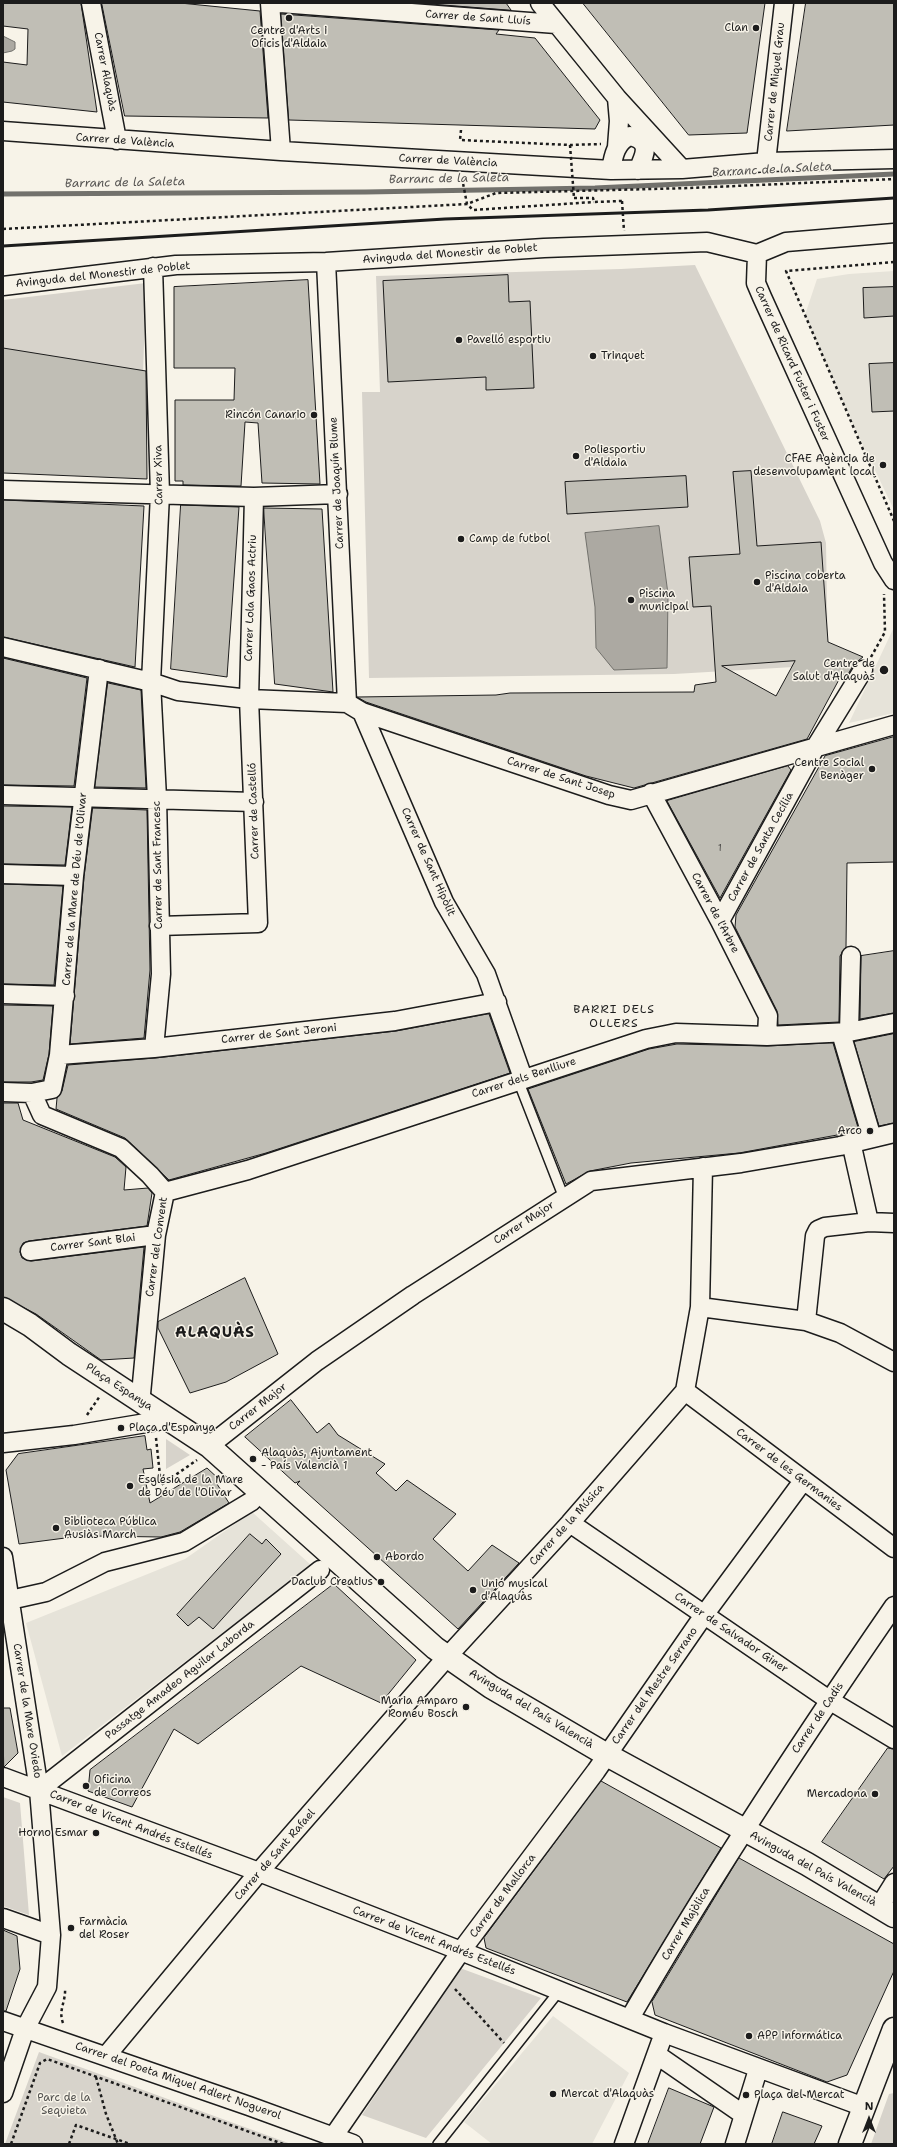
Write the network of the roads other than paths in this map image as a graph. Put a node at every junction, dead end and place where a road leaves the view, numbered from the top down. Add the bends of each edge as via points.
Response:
1 (91, 3) edge
2 (270, 3) edge
3 (280, 3) edge
4 (540, 3) edge
5 (784, 3) edge
6 (556, 24) junction
7 (617, 98) junction
8 (3, 131) edge
9 (117, 140) junction
10 (628, 141) junction
11 (281, 151) junction
12 (894, 159) edge
13 (766, 162) junction
14 (682, 169) junction
15 (611, 170) junction
16 (638, 170) junction
17 (894, 233) edge
18 (757, 254) junction
19 (326, 262) junction
20 (153, 267) junction
21 (3, 286) edge
22 (3, 490) edge
23 (160, 494) junction
24 (338, 494) junction
25 (254, 497) junction
26 (894, 580) edge
27 (3, 647) edge
28 (99, 669) junction
29 (863, 670) road end
30 (151, 682) junction
31 (249, 699) junction
32 (354, 708) junction
33 (894, 725) edge
34 (815, 748) junction
35 (651, 793) junction
36 (3, 795) edge
37 (83, 796) junction
38 (157, 798) junction
39 (254, 802) junction
40 (3, 874) edge
41 (74, 876) junction
42 (720, 921) junction
43 (159, 926) junction
44 (851, 956) dead end
45 (3, 994) edge
46 (65, 996) junction
47 (497, 1002) junction
48 (894, 1024) edge
49 (845, 1032) junction
50 (767, 1036) junction
51 (154, 1048) junction
52 (59, 1055) junction
53 (520, 1079) junction
54 (3, 1092) edge
55 (32, 1093) junction
56 (894, 1133) edge
57 (872, 1138) junction
58 (851, 1142) junction
59 (703, 1167) junction
60 (165, 1192) junction
61 (564, 1198) junction
62 (869, 1222) junction
63 (894, 1222) edge
64 (156, 1236) junction
65 (30, 1251) dead end
66 (700, 1307) junction
67 (3, 1309) edge
68 (806, 1321) junction
69 (894, 1362) edge
70 (685, 1391) junction
71 (137, 1399) junction
72 (157, 1422) road end
73 (3, 1443) edge
74 (206, 1451) junction
75 (803, 1481) junction
76 (252, 1501) dead end
77 (570, 1523) junction
78 (894, 1548) edge
79 (3, 1557) edge
80 (320, 1570) dead end
81 (10, 1600) junction
82 (894, 1606) edge
83 (704, 1615) junction
84 (447, 1657) junction
85 (829, 1700) junction
86 (894, 1739) edge
87 (607, 1755) junction
88 (3, 1777) edge
89 (40, 1790) junction
90 (743, 1830) junction
91 (259, 1872) junction
92 (894, 1883) edge
93 (886, 1911) edge
94 (3, 1918) edge
95 (51, 1935) junction
96 (462, 1951) junction
97 (560, 1990) junction
98 (630, 2018) junction
99 (3, 2021) edge
100 (25, 2029) junction
101 (894, 2029) edge
102 (664, 2033) junction
103 (106, 2056) junction
104 (660, 2057) dead end
105 (756, 2076) dead end
106 (3, 2093) edge
107 (864, 2107) junction
108 (744, 2115) junction
109 (333, 2137) junction
110 (353, 2144) edge
111 (438, 2144) edge
112 (624, 2144) edge
113 (735, 2144) edge
114 (850, 2144) edge

1 - 9 street, Carrer Alaquàs
2 - 11 street
3 - 6 street, Carrer de Sant Lluís
4 - 6 street
5 - 13 street, Carrer de Miquel Grau
6 - 7 street
7 - 10 street
7 - 10 street via 619,120
8 - 9 street, Carrer de València
9 - 11 street, Carrer de València
10 - 14 street via 667,154
10 - 15 street
10 - 16 street via 644,156
11 - 15 street, Carrer de València
12 - 13 street, Carrer de València
13 - 14 street, Carrer de València
14 - 16 street, Carrer de València
15 - 16 street, Carrer de València
17 - 18 street via 786,242
18 - 19 street, Avinguda del Monestir de Poblet via 706,242 544,248
18 - 26 street, Carrer de Ricard Fuster i Fuster via 756,283 883,563
19 - 20 street, Avinguda del Monestir de Poblet
19 - 24 street, Carrer de Joaquín Blume
20 - 21 street, Avinguda del Monestir de Poblet
20 - 23 street, Carrer Xiva
22 - 23 street
23 - 25 street
23 - 30 street, Carrer Xiva
24 - 25 street
24 - 32 street, Carrer de Joaquín Blume
25 - 31 street, Carrer Lola Gaos Actriu
27 - 28 street, Carrer de Sant Josep
28 - 30 street, Carrer de Sant Josep
28 - 37 street, Carrer de la Mare de Déu de l'Olivar
29 - 34 street, Carrer de Santa Cecília
30 - 31 street, Carrer de Sant Josep via 178,691
30 - 38 street, Carrer de Sant Francesc
31 - 32 street, Carrer de Sant Josep
31 - 39 street, Carrer de Castelló
32 - 35 street, Carrer de Sant Josep via 609,796 631,800
32 - 47 street, Carrer de Sant Hipòlit via 444,902 486,974
33 - 34 street, Carrer de Sant Josep
34 - 35 street, Carrer de Sant Josep
34 - 42 street, Carrer de Santa Cecília
35 - 42 street, Carrer de l'Arbre
36 - 37 street
37 - 38 street
37 - 41 street, Carrer de la Mare de Déu de l'Olivar
38 - 39 street
38 - 43 street, Carrer de Sant Francesc
39 - 43 street, Carrer de Castelló via 258,923
40 - 41 street
41 - 46 street, Carrer de la Mare de Déu de l'Olivar
42 - 50 street, Carrer de l'Arbre via 768,1016
43 - 51 street, Carrer de Sant Francesc via 161,974
44 - 49 street
45 - 46 street
46 - 52 street, Carrer de la Mare de Déu de l'Olivar
47 - 51 street, Carrer de Sant Jeroni via 395,1021
47 - 53 street, Carrer de Sant Hipòlit
48 - 49 street, Carrer dels Benlliure
49 - 50 street, Carrer dels Benlliure
49 - 57 street
50 - 53 street, Carrer dels Benlliure via 676,1033 646,1039
51 - 52 street, Carrer de Sant Jeroni
52 - 55 street, Carrer de la Mare de Déu de l'Olivar via 52,1089
53 - 60 street, Carrer dels Benlliure via 248,1170
53 - 61 lane, Carrer de Sant Hipòlit
54 - 55 street
55 - 60 street, Carrer del Convent via 42,1115 121,1148
56 - 57 street, Carrer Major
57 - 58 street, Carrer Major
58 - 59 street, Carrer Major via 741,1163
58 - 62 street
59 - 61 street, Carrer Major via 591,1181
59 - 66 street
60 - 64 street, Carrer del Convent
61 - 74 street, Carrer Major via 413,1295 317,1361
62 - 63 street
62 - 68 street via 818,1230 815,1236
64 - 65 street, Carrer Sant Blai
64 - 71 street, Carrer del Convent via 141,1394
66 - 68 street
66 - 70 street
67 - 71 street, Plaça Espanya
68 - 69 street via 840,1334
70 - 75 street, Carrer de les Germanies
70 - 77 street, Carrer de la Música
71 - 74 street, Plaça Espanya
72 - 73 street
74 - 84 street, Avinguda del País Valencià
75 - 78 street, Carrer de les Germanies
75 - 83 street, Carrer del Mestre Serrano
76 - 81 street via 184,1542 105,1562 46,1592
77 - 83 street, Carrer de Salvador Giner
77 - 84 street, Carrer de la Música
79 - 81 street, Carrer de la Mare Oviedo
80 - 89 street, Passatge Amadeo Aguilar Laborda
81 - 89 street, Carrer de la Mare Oviedo
82 - 85 street, Carrer de Cadis
83 - 85 street, Carrer de Salvador Giner
83 - 87 street, Carrer del Mestre Serrano
84 - 87 street, Avinguda del País Valencià via 491,1687
84 - 91 street, Carrer de Sant Rafael
85 - 86 street, Carrer de Salvador Giner
85 - 90 street, Carrer de Cadis
87 - 90 street, Avinguda del País Valencià
87 - 96 street, Carrer de Mallorca
88 - 89 street, Carrer de Vicent Andrés Estellés
89 - 91 street, Carrer de Vicent Andrés Estellés
89 - 95 street, Carrer de la Mare Oviedo
90 - 93 street, Avinguda del País Valencià
90 - 98 street, Carrer Majòlica
91 - 96 street, Carrer de Vicent Andrés Estellés
91 - 103 street, Carrer de Sant Rafael
92 - 93 street
94 - 95 street
95 - 100 street, Carrer de la Mare Oviedo via 47,1987
96 - 97 street, Carrer de Vicent Andrés Estellés
96 - 109 street, Carrer de Mallorca
97 - 98 street, Carrer de Vicent Andrés Estellés
97 - 111 lane
98 - 102 street, Carrer de Vicent Andrés Estellés
99 - 100 street, Carrer del Poeta Miquel Adlert Noguerol
100 - 103 street, Carrer del Poeta Miquel Adlert Noguerol
100 - 106 street, Carrer de la Mare Oviedo
101 - 107 street
102 - 107 street, Carrer de Vicent Andrés Estellés
102 - 112 street
103 - 109 street, Carrer del Poeta Miquel Adlert Noguerol
104 - 108 street
105 - 108 street
107 - 114 street
108 - 113 street
109 - 110 street, Carrer del Poeta Miquel Adlert Noguerol

